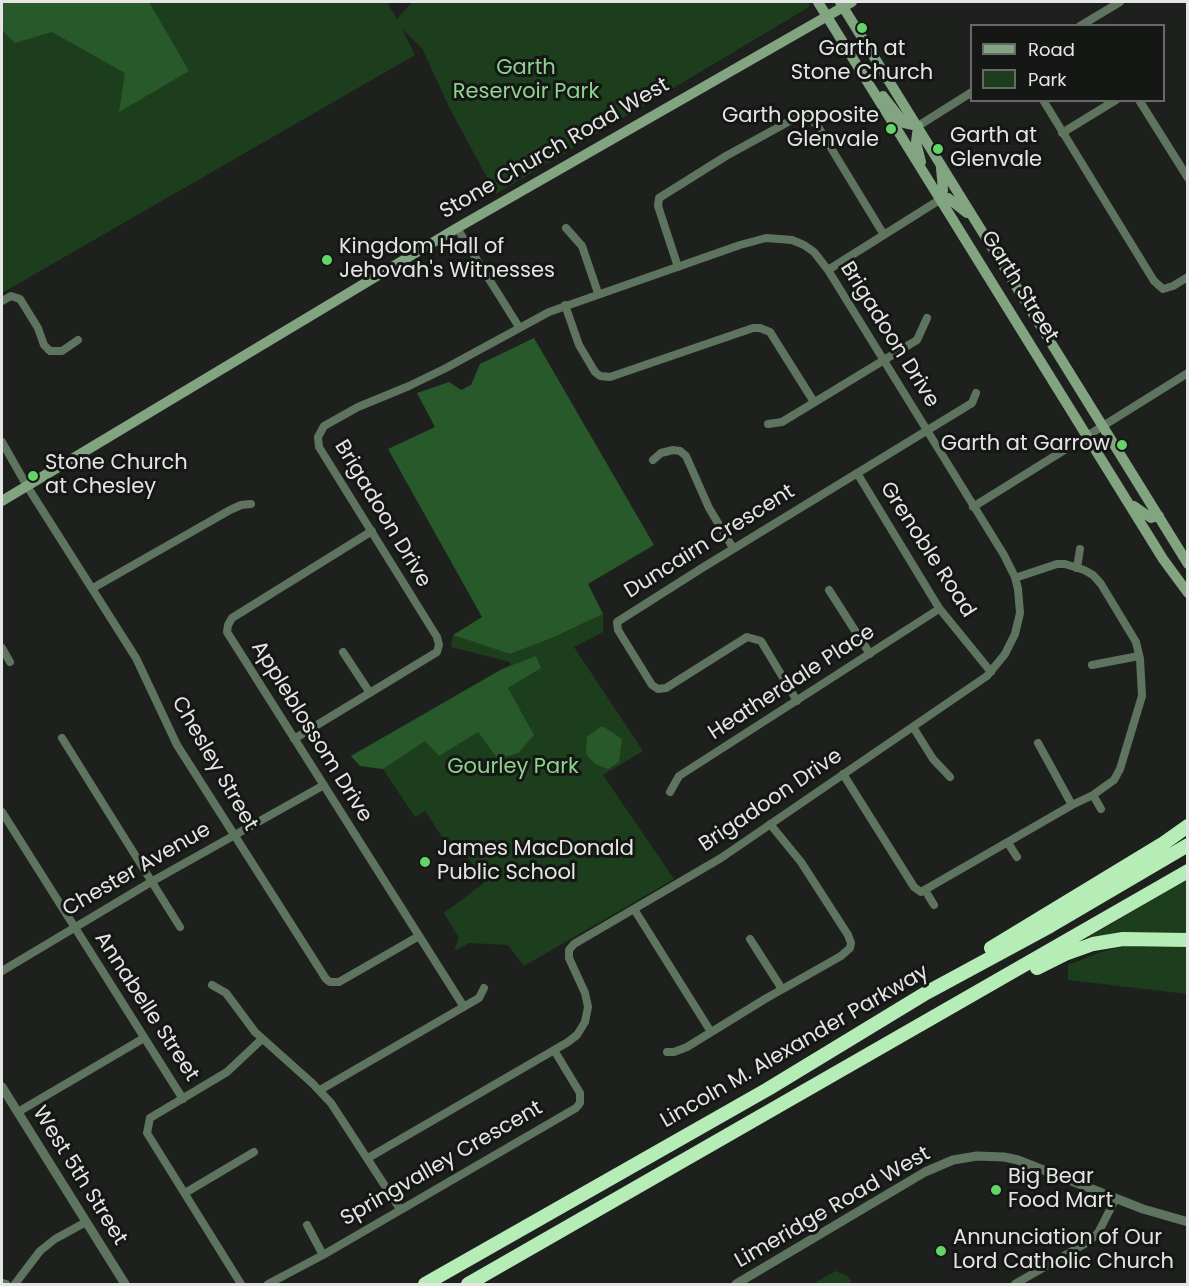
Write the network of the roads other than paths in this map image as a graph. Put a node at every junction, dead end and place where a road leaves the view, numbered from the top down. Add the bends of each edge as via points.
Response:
1 (818, 2) edge
2 (1120, 2) edge
3 (845, 3) edge
4 (826, 15) junction
5 (1083, 24) edge
6 (854, 60) junction
7 (970, 93) edge
8 (1043, 102) edge
9 (1113, 102) edge
10 (1140, 102) edge
11 (918, 126) junction
12 (1062, 133) junction
13 (940, 162) junction
14 (926, 176) junction
15 (1188, 178) edge
16 (941, 199) junction
17 (973, 217) junction
18 (457, 228) junction
19 (566, 228) dead end
20 (884, 235) junction
21 (678, 267) junction
22 (828, 270) junction
23 (1188, 277) edge
24 (598, 293) junction
25 (2, 302) edge
26 (566, 305) junction
27 (927, 318) dead end
28 (519, 327) junction
29 (78, 339) dead end
30 (883, 360) junction
31 (1188, 373) edge
32 (976, 393) dead end
33 (814, 402) junction
34 (768, 424) dead end
35 (1102, 425) junction
36 (927, 430) junction
37 (1087, 434) junction
38 (2, 442) edge
39 (653, 460) dead end
40 (857, 473) junction
41 (27, 486) junction
42 (1127, 500) junction
43 (2, 501) edge
44 (251, 504) dead end
45 (973, 507) junction
46 (1159, 516) junction
47 (372, 531) junction
48 (733, 548) junction
49 (1080, 549) dead end
50 (1188, 564) edge
51 (1077, 568) junction
52 (1015, 578) junction
53 (93, 588) junction
54 (830, 590) dead end
55 (1188, 593) edge
56 (939, 609) junction
57 (2, 648) edge
58 (343, 652) dead end
59 (870, 654) junction
60 (1139, 656) junction
61 (10, 662) dead end
62 (1092, 665) dead end
63 (991, 672) junction
64 (370, 693) junction
65 (797, 701) junction
66 (913, 727) junction
67 (62, 738) dead end
68 (294, 739) junction
69 (1038, 743) dead end
70 (843, 774) junction
71 (950, 777) dead end
72 (324, 785) junction
73 (670, 792) dead end
74 (1093, 795) junction
75 (1072, 805) junction
76 (1101, 809) dead end
77 (2, 812) edge
78 (770, 824) junction
79 (1188, 826) edge
80 (233, 835) junction
81 (1008, 843) junction
82 (1188, 845) edge
83 (1017, 857) dead end
84 (1188, 871) edge
85 (152, 882) junction
86 (925, 890) junction
87 (934, 904) dead end
88 (634, 909) junction
89 (180, 927) dead end
90 (74, 928) junction
91 (419, 936) junction
92 (750, 939) dead end
93 (1188, 940) edge
94 (2, 971) edge
95 (994, 983) junction
96 (212, 985) dead end
97 (484, 988) dead end
98 (782, 989) junction
99 (926, 993) junction
100 (464, 1007) junction
101 (711, 1032) junction
102 (144, 1038) junction
103 (262, 1039) junction
104 (554, 1050) junction
105 (667, 1052) dead end
106 (2, 1087) edge
107 (320, 1090) junction
108 (183, 1099) junction
109 (18, 1112) junction
110 (254, 1152) dead end
111 (368, 1158) junction
112 (185, 1193) junction
113 (1116, 1198) junction
114 (400, 1209) junction
115 (86, 1222) junction
116 (1188, 1222) edge
117 (307, 1225) dead end
118 (323, 1255) junction
119 (2, 1283) edge
120 (6, 1284) edge
121 (15, 1284) edge
122 (125, 1284) edge
123 (241, 1284) edge
124 (268, 1284) edge
125 (425, 1284) edge
126 (468, 1284) edge
127 (736, 1284) edge
128 (1015, 1284) edge

1 - 4 main road, Garth Street
2 - 5 street
3 - 4 main road, Stone Church Road West
3 - 11 main road, Garth Street
4 - 6 main road, Garth Street
4 - 18 main road, Stone Church Road West
6 - 11 main road via 904,123
6 - 14 main road, Garth Street
7 - 11 street
8 - 12 street
9 - 12 street
10 - 15 street
11 - 13 main road, Garth Street
11 - 14 main road via 916,142
12 - 23 street via 1154,281 1163,289
13 - 16 main road via 944,190
13 - 17 main road, Garth Street
14 - 16 main road, Garth Street
16 - 17 main road via 948,198
16 - 20 street
16 - 37 main road, Garth Street
17 - 35 main road, Garth Street
18 - 28 street
18 - 41 main road, Stone Church Road West
19 - 24 street via 582,246
20 - 21 street via 817,125 799,116 659,198 658,206
20 - 22 street
21 - 22 street, Brigadoon Drive via 740,245 779,238 814,252
21 - 24 street, Brigadoon Drive
22 - 30 street, Brigadoon Drive
24 - 26 street, Brigadoon Drive
25 - 29 street via 11,296 20,299 48,350 62,351
26 - 28 street, Brigadoon Drive
26 - 33 street via 579,345 600,376 610,377 760,328 770,332
27 - 30 street via 917,340
28 - 47 street, Brigadoon Drive via 446,368 324,426 318,437 319,447
30 - 33 street
30 - 36 street, Brigadoon Drive
31 - 35 street
32 - 36 street, Duncairn Crescent via 972,403
33 - 34 street via 782,422
35 - 37 street
35 - 46 main road, Garth Street
36 - 40 street, Duncairn Crescent
36 - 45 street, Brigadoon Drive
37 - 42 main road, Garth Street
37 - 45 street
38 - 41 street, Chesley Street
39 - 48 street via 673,450 686,456 709,508
40 - 48 street, Duncairn Crescent
40 - 56 street, Grenoble Road
41 - 43 main road, Stone Church Road West
41 - 53 street, Chesley Street
42 - 46 main road via 1144,515
42 - 55 main road, Garth Street
44 - 53 street via 230,510
45 - 52 street, Brigadoon Drive
46 - 50 main road, Garth Street
47 - 64 street, Brigadoon Drive via 439,645 436,652
47 - 68 street, Appleblossom Drive via 235,616 228,626 229,636
48 - 65 street, Duncairn Crescent via 622,618 617,622 618,630 658,689 666,688 747,637 756,638
49 - 51 street
51 - 52 street via 1057,564
51 - 60 street via 1093,575 1101,584 1132,633
52 - 63 street, Brigadoon Drive via 1020,613 1017,628
53 - 80 street, Chesley Street via 136,658 177,745
54 - 59 street
56 - 59 street, Heatherdale Place
56 - 63 street, Grenoble Road
57 - 61 street
58 - 64 street
59 - 65 street, Heatherdale Place
60 - 62 street
60 - 74 street via 1142,696 1120,769 1114,780
63 - 66 street, Brigadoon Drive
64 - 68 street, Brigadoon Drive
65 - 73 street, Heatherdale Place via 680,776
66 - 70 street, Brigadoon Drive
66 - 71 street
67 - 85 street
68 - 72 street, Appleblossom Drive
69 - 75 street
70 - 78 street, Brigadoon Drive
70 - 86 street via 914,887
72 - 80 street, Chester Avenue
72 - 91 street, Appleblossom Drive
74 - 75 street
74 - 76 street
75 - 81 street
77 - 90 street, Annabelle Street
78 - 88 street, Brigadoon Drive
78 - 98 street via 801,862 851,943 841,956
79 - 99 highway via 948,974
80 - 85 street, Chester Avenue
80 - 91 street, Chesley Street via 330,982 339,982
81 - 83 street
81 - 86 street
82 - 99 highway, Lincoln M. Alexander Parkway
84 - 95 highway, Lincoln M. Alexander Parkway
85 - 89 street
85 - 90 street, Chester Avenue
86 - 87 street
88 - 101 street
88 - 104 street, Brigadoon Drive via 570,948 569,961 585,993 587,1012 577,1035
90 - 94 street, Chester Avenue
90 - 102 street, Annabelle Street
91 - 100 street, Appleblossom Drive
92 - 98 street
93 - 95 highway via 1123,939 1093,944 1004,984
95 - 126 highway, Lincoln M. Alexander Parkway
96 - 103 street via 226,993
97 - 100 street via 479,998
98 - 101 street
99 - 125 highway, Lincoln M. Alexander Parkway via 768,1089
100 - 107 street
101 - 105 street via 682,1049
102 - 108 street, Annabelle Street
102 - 109 street
103 - 107 street
103 - 108 street via 227,1072
104 - 111 street, Brigadoon Drive
104 - 114 street, Springvalley Crescent via 580,1092 576,1108
106 - 109 street, West 5th Street
107 - 111 street
108 - 112 street via 150,1118 147,1133
109 - 115 street, West 5th Street
110 - 112 street
111 - 114 street
112 - 123 street
113 - 116 street, Limeridge Road West
113 - 127 street, Limeridge Road West via 1018,1160 978,1156 952,1160 925,1172
113 - 128 street via 1098,1233 1088,1242
114 - 118 street, Springvalley Crescent
115 - 121 street via 40,1251
115 - 122 street, West 5th Street
117 - 118 street
118 - 124 street, Springvalley Crescent
119 - 120 street

